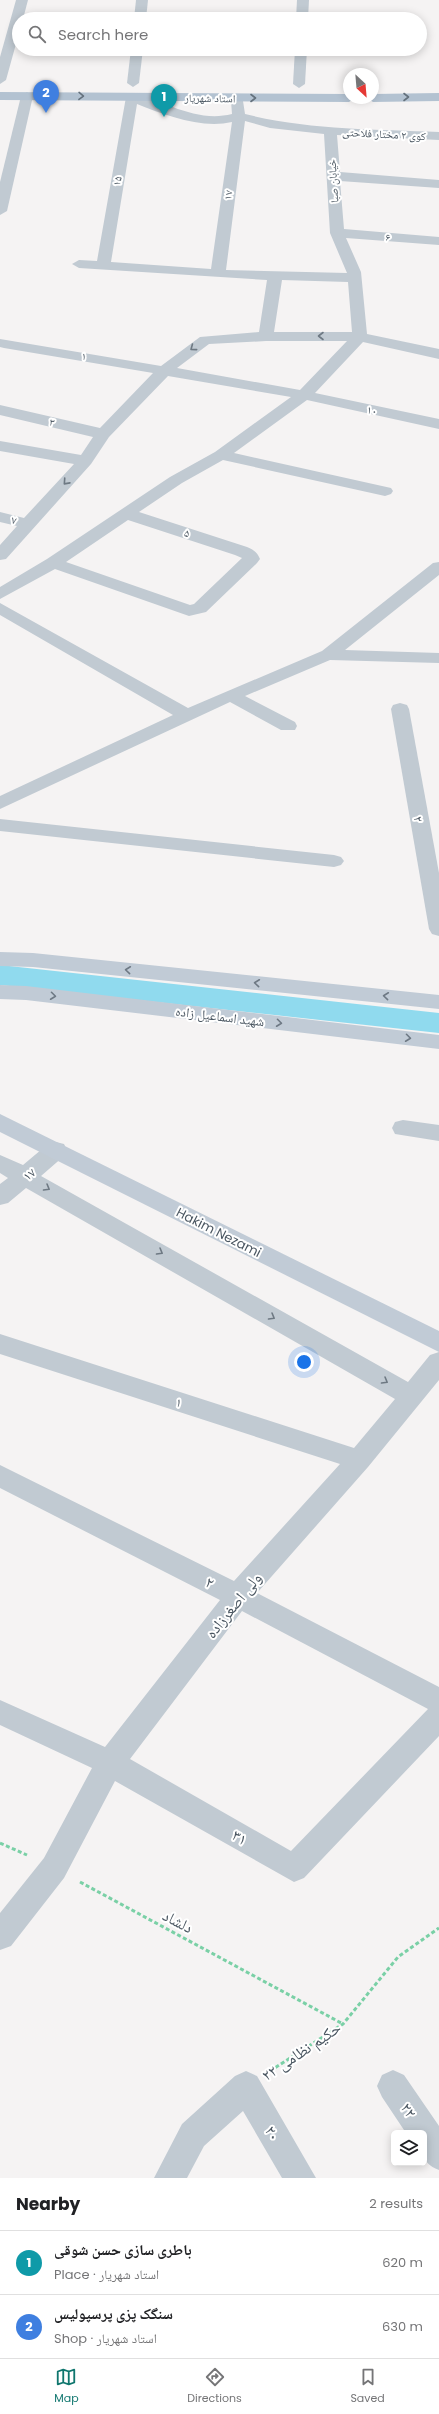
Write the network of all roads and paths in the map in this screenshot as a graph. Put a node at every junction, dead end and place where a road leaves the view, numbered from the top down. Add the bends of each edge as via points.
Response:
1 (22, 0) edge
2 (142, 0) edge
3 (303, 0) edge
4 (19, 12) edge
5 (141, 12) edge
6 (302, 12) edge
7 (12, 36) edge
8 (136, 56) edge
9 (301, 56) edge
10 (0, 80) edge
11 (0, 83) edge
12 (16, 83) dead end
13 (118, 83) dead end
14 (133, 83) junction
15 (149, 83) dead end
16 (283, 84) dead end
17 (299, 84) junction
18 (313, 84) dead end
19 (410, 85) dead end
20 (439, 85) edge
21 (0, 96) edge
22 (27, 96) junction
23 (132, 97) junction
24 (439, 97) edge
25 (236, 98) junction
26 (343, 98) edge
27 (379, 98) edge
28 (239, 116) junction
29 (330, 131) junction
30 (439, 136) edge
31 (332, 176) junction
32 (439, 184) edge
33 (0, 211) edge
34 (337, 233) junction
35 (439, 241) edge
36 (79, 264) dead end
37 (103, 265) junction
38 (218, 274) junction
39 (275, 275) junction
40 (355, 278) junction
41 (266, 336) junction
42 (360, 336) junction
43 (4, 343) dead end
44 (439, 354) edge
45 (164, 370) junction
46 (304, 395) junction
47 (0, 410) edge
48 (439, 424) edge
49 (103, 434) junction
50 (0, 446) edge
51 (221, 455) junction
52 (85, 461) junction
53 (385, 491) dead end
54 (125, 513) junction
55 (0, 517) edge
56 (28, 524) junction
57 (0, 555) edge
58 (53, 562) junction
59 (439, 567) edge
60 (0, 594) edge
61 (0, 608) edge
62 (328, 655) junction
63 (439, 658) edge
64 (230, 695) junction
65 (400, 708) dead end
66 (187, 715) junction
67 (288, 726) dead end
68 (0, 803) edge
69 (0, 826) edge
70 (334, 861) dead end
71 (439, 930) edge
72 (0, 959) edge
73 (0, 992) edge
74 (26, 993) junction
75 (439, 1002) edge
76 (0, 1009) edge
77 (439, 1042) edge
78 (0, 1122) edge
79 (403, 1128) dead end
80 (439, 1133) edge
81 (56, 1150) junction
82 (0, 1163) edge
83 (27, 1176) junction
84 (0, 1197) edge
85 (439, 1342) edge
86 (0, 1344) edge
87 (439, 1362) edge
88 (411, 1396) junction
89 (359, 1460) junction
90 (0, 1476) edge
91 (238, 1596) junction
92 (439, 1701) edge
93 (0, 1712) edge
94 (439, 1717) edge
95 (110, 1763) junction
96 (0, 1843) edge
97 (54, 1868) junction
98 (439, 1928) edge
99 (0, 1936) edge
100 (343, 2024) junction
101 (393, 2086) dead end
102 (246, 2087) junction
103 (439, 2154) edge
104 (170, 2178) edge
105 (300, 2178) edge

1 - 4 street
2 - 5 street
3 - 6 street
7 - 10 street
8 - 14 street
9 - 17 street
11 - 12 main road
13 - 14 main road
14 - 15 main road
16 - 17 main road
17 - 18 main road
19 - 20 main road
21 - 22 main road, استاد شهریار
22 -> 23 main road, استاد شهریار
22 - 33 street
23 - 25 main road, استاد شهریار
23 - 28 street via 158,108 193,116 226,121
23 - 37 street, ۱۵
27 -> 24 main road
25 -> 26 main road, استاد شهریار
25 - 28 street
28 - 29 street via 270,124
28 - 38 street, ۱۷
29 - 30 street, کوی ۲ مختار فلاحتی
29 - 31 street, خیابان صبا
31 - 32 street
31 - 34 street, خیابان صبا
34 - 35 street, ۶
34 - 40 street, خیابان صبا
36 - 37 street
37 - 38 street
38 - 39 street
39 - 40 street
39 - 41 street
40 - 42 street, خیابان صبا
42 -> 41 street
41 -> 45 street via 205,340
42 - 44 street
42 - 46 street
43 - 45 street, ۱
45 - 46 street, ۱
45 - 49 street
46 - 48 street, ۱۰
46 - 51 street
47 - 49 street, ۳
49 - 52 street
50 - 52 street
51 - 53 street
51 - 54 street
52 -> 56 street
54 - 58 street
54 - 58 street, ۵ via 248,554 251,559 200,608 189,611
55 - 56 street, ۷
56 - 57 street
58 - 60 street
59 - 62 street
61 - 66 street
62 - 63 street
62 - 64 street
64 - 66 street
64 - 67 street
65 - 71 street, ۲
66 - 68 street
69 - 70 street
75 -> 72 street via 33,960
73 - 74 street, شهید اسماعیل زاده
74 - 76 street
74 -> 77 street, شهید اسماعیل زاده
78 - 81 street, Hakim Nezami
79 - 80 street
81 - 83 street, ۱۷
81 - 85 street, Hakim Nezami
82 - 83 street
83 - 84 street, ۱۷
83 -> 88 street
86 - 89 street, ۱
87 - 88 street, ولی اصغرزاده
88 - 89 street, ولی اصغرزاده
89 - 91 street, ولی اصغرزاده
90 - 91 street, ۲
91 - 92 street, ۲
91 - 95 street, ولی اصغرزاده
93 - 95 street, ۳۱
94 - 95 street, ۳۱ via 294,1868
95 - 97 street, ولی اصغرزاده
96 - 97 path, دلشاد
97 - 99 street, ولی اصغرزاده
97 - 100 path, دلشاد
98 - 100 path, ۲۲ حکیم نظامی via 398,1957
100 - 102 path, ۲۲ حکیم نظامی
101 - 103 street, ۲۲
102 - 104 street via 193,2135
102 - 105 street, ۲۰

